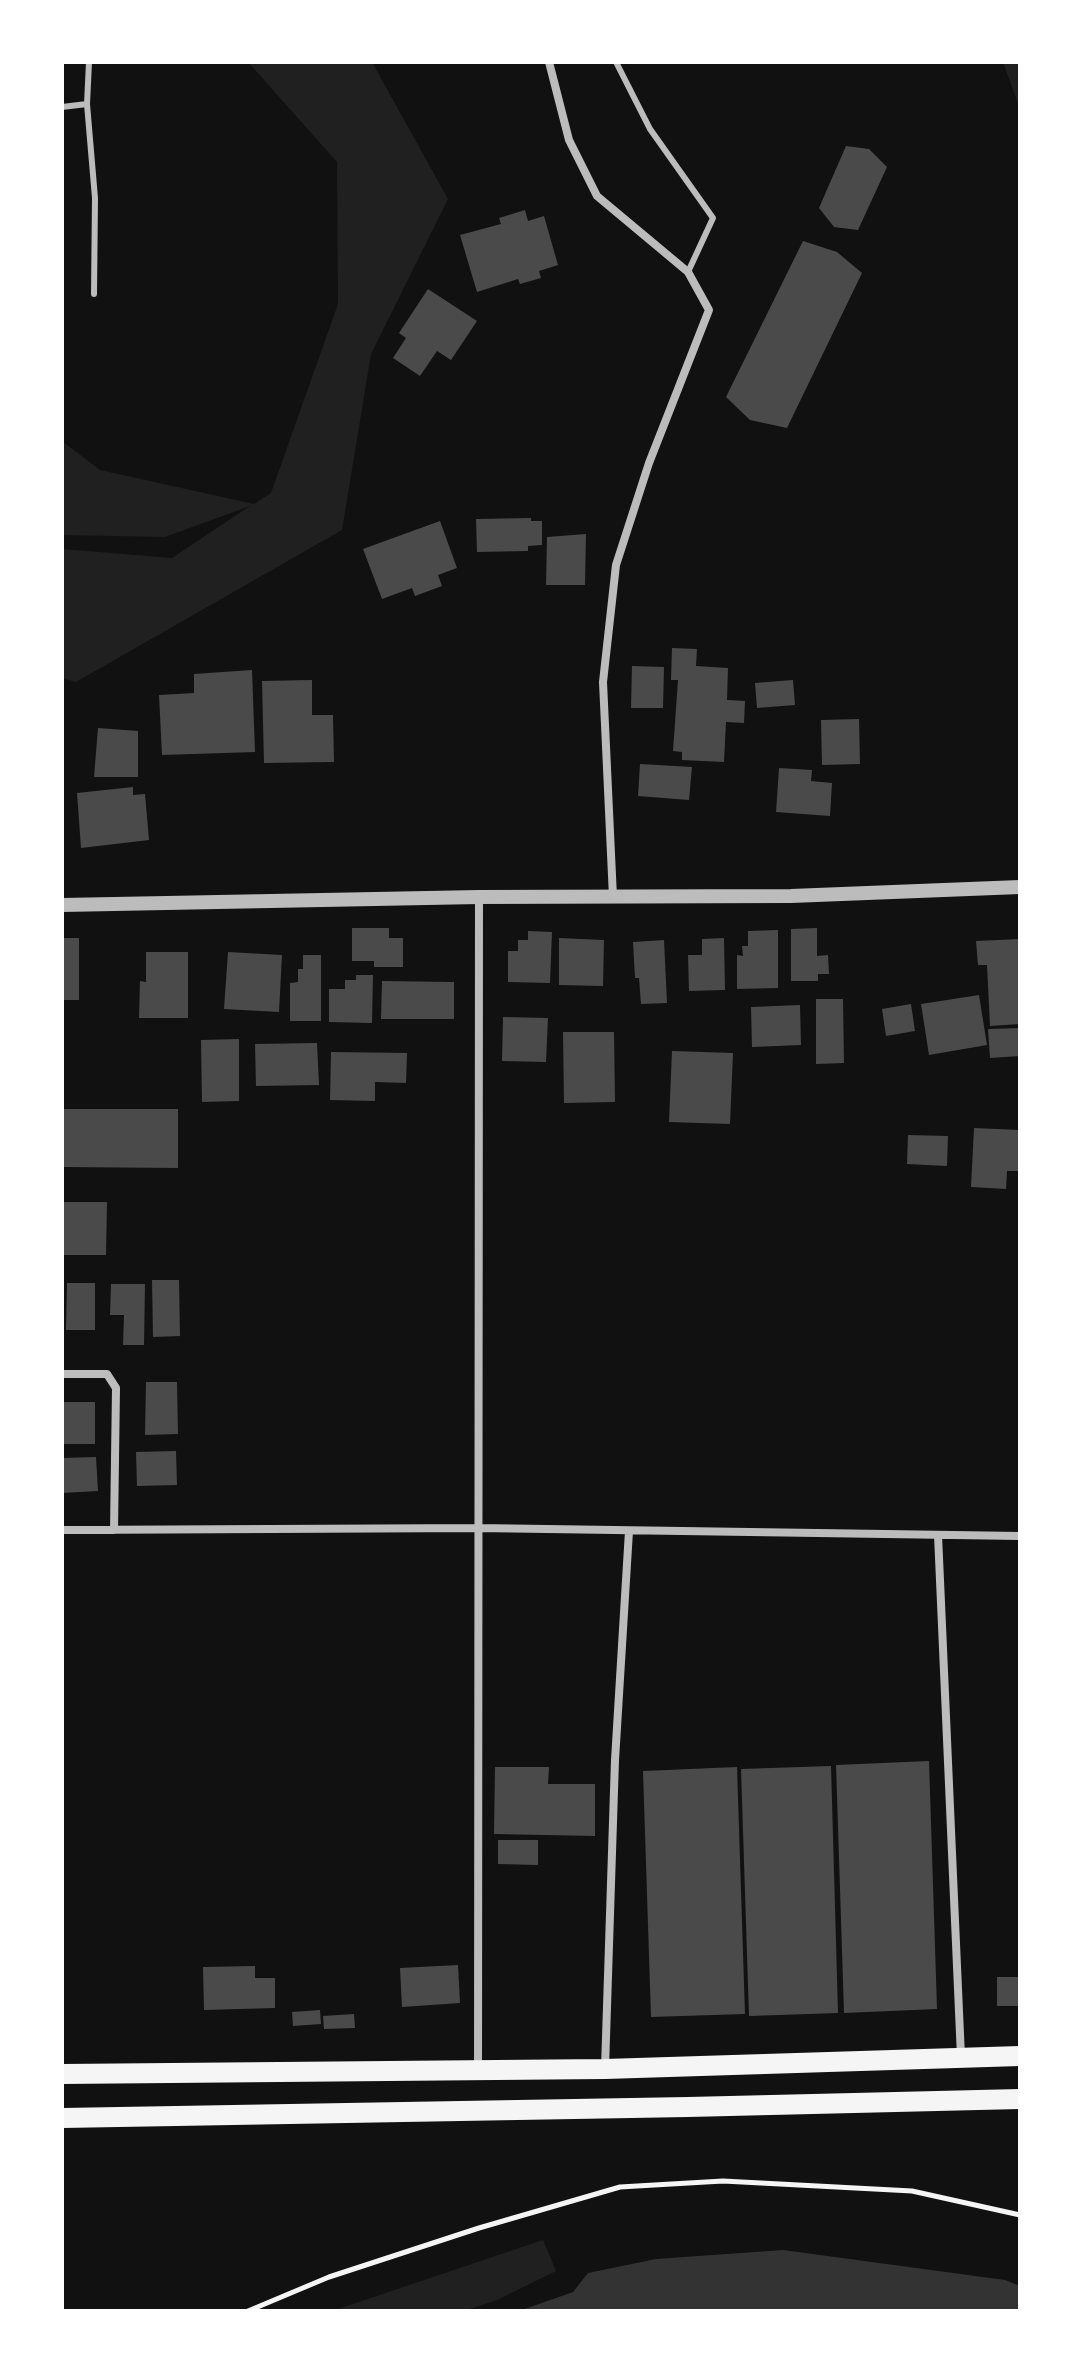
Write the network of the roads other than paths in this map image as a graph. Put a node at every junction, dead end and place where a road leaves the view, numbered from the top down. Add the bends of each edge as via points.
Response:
1 (89, 62) edge
2 (549, 62) edge
3 (616, 62) edge
4 (87, 104) junction
5 (62, 107) edge
6 (688, 272) junction
7 (94, 294) dead end
8 (1020, 887) edge
9 (479, 897) junction
10 (613, 897) junction
11 (62, 905) edge
12 (62, 1374) edge
13 (479, 1528) junction
14 (62, 1530) edge
15 (114, 1530) junction
16 (629, 1531) junction
17 (938, 1535) junction
18 (1020, 1536) edge
19 (1020, 2056) edge
20 (961, 2058) junction
21 (605, 2069) junction
22 (478, 2070) junction
23 (62, 2074) edge
24 (1020, 2099) edge
25 (62, 2118) edge

1 - 4 lane
2 - 6 street via 569,140 597,196
3 - 6 lane via 650,129 713,218
4 - 5 lane
4 - 7 lane via 95,198
6 - 10 street via 709,310 616,565 603,682
8 - 10 street
9 - 10 street
9 - 11 street
9 - 13 street
12 - 15 street via 107,1374 116,1388
13 - 15 street
13 - 16 street
13 - 22 street
14 - 15 street
16 - 17 street
16 - 21 street
17 - 18 street
17 - 20 street
19 - 20 main road
20 - 21 main road
21 - 22 main road
22 - 23 main road
24 - 25 main road

